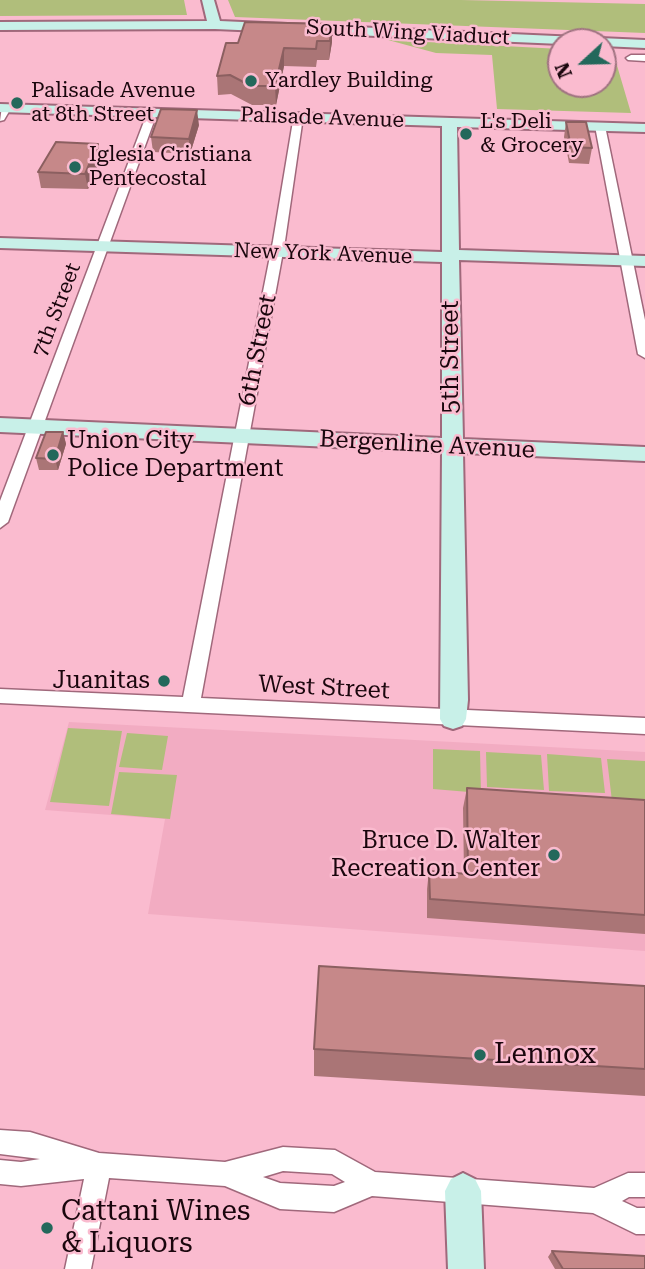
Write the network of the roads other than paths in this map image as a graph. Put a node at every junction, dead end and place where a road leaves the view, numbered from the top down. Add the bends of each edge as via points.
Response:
1 (211, 13) edge
2 (0, 26) edge
3 (547, 38) edge
4 (617, 43) edge
5 (645, 44) edge
6 (631, 58) dead end
7 (645, 58) edge
8 (2, 111) edge
9 (152, 113) junction
10 (298, 117) junction
11 (449, 121) junction
12 (600, 126) junction
13 (645, 128) edge
14 (0, 243) edge
15 (104, 246) junction
16 (276, 253) junction
17 (451, 256) junction
18 (636, 261) edge
19 (645, 354) edge
20 (0, 425) edge
21 (35, 426) junction
22 (241, 436) junction
23 (450, 446) junction
24 (645, 454) edge
25 (0, 523) edge
26 (0, 695) edge
27 (190, 706) junction
28 (453, 719) junction
29 (645, 726) edge
30 (0, 1142) edge
31 (99, 1165) junction
32 (0, 1172) edge
33 (225, 1174) junction
34 (372, 1184) junction
35 (645, 1185) edge
36 (463, 1191) junction
37 (595, 1201) junction
38 (645, 1221) edge
39 (78, 1269) edge
40 (466, 1269) edge

1 - 2 street, South Wing Viaduct
1 - 3 street, South Wing Viaduct
4 - 5 street, South Wing Viaduct
6 - 7 street
8 - 9 street, Palisade Avenue
9 - 10 street, Palisade Avenue
9 - 15 street, 7th Street
10 - 11 street, Palisade Avenue
10 - 16 street, 6th Street
11 - 12 street, Palisade Avenue
11 - 17 street, 5th Street
12 - 13 street, Palisade Avenue
12 - 18 street
14 - 15 street, New York Avenue
15 - 16 street, New York Avenue
15 - 21 street, 7th Street
16 - 17 street, New York Avenue
16 - 22 street, 6th Street
17 - 18 street, New York Avenue
17 - 23 street, 5th Street
18 - 19 street
20 - 21 street, Bergenline Avenue
21 - 22 street, Bergenline Avenue
21 - 25 street, 7th Street
22 - 23 street, Bergenline Avenue
22 - 27 street, 6th Street
23 - 24 street, Bergenline Avenue
23 - 28 street, 5th Street
26 - 27 street, West Street
27 - 28 street, West Street
28 - 29 street, West Street
30 - 31 street via 30,1144
31 - 32 street
31 - 33 street
31 - 39 street
33 - 34 street via 280,1196 334,1199
33 - 34 street via 283,1159 335,1163
34 - 36 street
35 - 37 street via 628,1185
36 - 37 street
36 - 40 street
37 - 38 street

